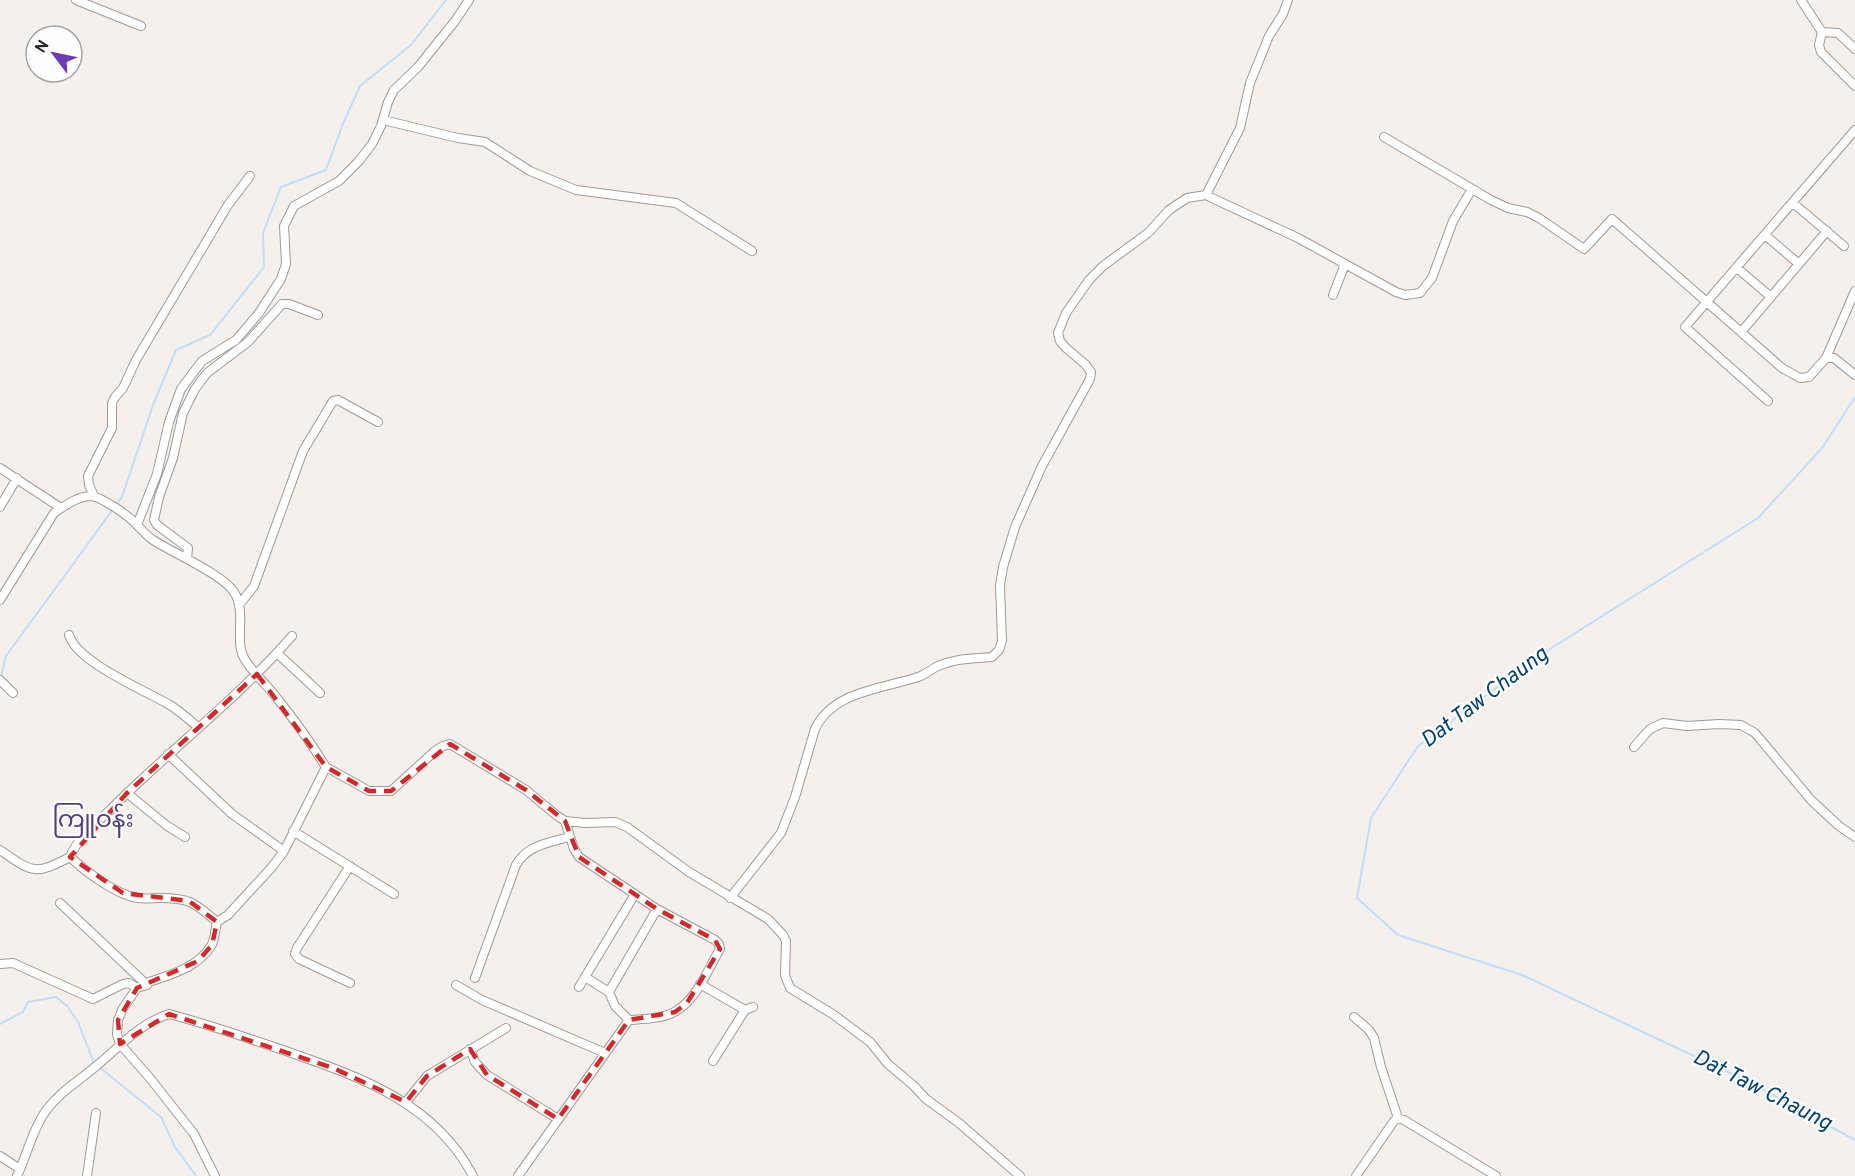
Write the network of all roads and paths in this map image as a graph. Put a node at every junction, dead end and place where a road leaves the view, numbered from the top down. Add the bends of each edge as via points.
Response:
1 (76, 0) edge
2 (469, 0) edge
3 (1288, 0) edge
4 (1801, 0) edge
5 (141, 26) dead end
6 (1822, 32) junction
7 (1855, 50) edge
8 (1855, 86) edge
9 (382, 120) junction
10 (1855, 130) edge
11 (1384, 136) dead end
12 (250, 176) dead end
13 (1472, 189) junction
14 (1206, 195) junction
15 (1793, 203) junction
16 (1827, 231) junction
17 (1765, 235) junction
18 (1844, 246) dead end
19 (753, 251) dead end
20 (1345, 264) junction
21 (1799, 264) junction
22 (1737, 268) junction
23 (1855, 291) edge
24 (1333, 295) dead end
25 (1771, 297) junction
26 (1708, 301) junction
27 (318, 315) dead end
28 (1742, 331) junction
29 (1826, 358) junction
30 (1855, 375) edge
31 (1768, 401) dead end
32 (378, 422) dead end
33 (0, 468) edge
34 (17, 478) junction
35 (94, 496) junction
36 (58, 505) junction
37 (0, 507) edge
38 (137, 525) junction
39 (187, 559) junction
40 (0, 600) edge
41 (239, 605) junction
42 (69, 635) dead end
43 (292, 636) dead end
44 (277, 653) junction
45 (257, 674) junction
46 (2, 682) edge
47 (13, 693) dead end
48 (320, 693) dead end
49 (198, 727) junction
50 (1634, 747) dead end
51 (168, 754) junction
52 (326, 767) junction
53 (127, 793) junction
54 (565, 821) junction
55 (293, 831) junction
56 (185, 837) dead end
57 (569, 837) junction
58 (1855, 837) edge
59 (0, 850) edge
60 (284, 850) junction
61 (69, 857) junction
62 (350, 866) junction
63 (394, 894) dead end
64 (635, 894) junction
65 (730, 898) junction
66 (60, 903) dead end
67 (657, 909) junction
68 (217, 922) junction
69 (0, 964) edge
70 (585, 977) junction
71 (475, 978) dead end
72 (350, 982) dead end
73 (700, 984) junction
74 (147, 985) junction
75 (456, 985) dead end
76 (579, 987) dead end
77 (137, 988) junction
78 (609, 992) junction
79 (1354, 1017) dead end
80 (629, 1020) junction
81 (506, 1028) dead end
82 (120, 1044) junction
83 (470, 1049) junction
84 (605, 1053) junction
85 (713, 1061) dead end
86 (406, 1102) junction
87 (96, 1113) dead end
88 (1398, 1118) junction
89 (558, 1119) junction
90 (0, 1156) edge
91 (18, 1172) edge
92 (87, 1176) edge
93 (215, 1176) edge
94 (472, 1176) edge
95 (518, 1176) edge
96 (1020, 1176) edge
97 (1356, 1176) edge
98 (1496, 1176) edge

1 - 5 street
2 - 9 street via 418,67 394,90
3 - 14 street via 1250,83 1240,128
4 - 6 street
6 - 7 street via 1838,33
6 - 8 street via 1821,52
9 - 19 street via 485,141 530,171 576,190 676,203
9 - 38 street via 372,144 348,174 294,206 284,226 286,264 281,279 236,340 202,361 181,389
10 - 15 street
11 - 13 street
12 - 35 street via 228,205 112,403 112,428 88,476
13 - 20 street via 1454,221 1432,278 1420,293 1396,292
13 - 26 street via 1508,208 1539,218 1584,249 1612,219
14 - 20 street
14 - 65 street via 1179,202 1148,233 1103,266 1066,313 1058,333 1060,341 1085,364 1091,372 1090,379 1042,466 1016,527 1000,585 999,650 992,657 936,666 923,676 868,691 831,708 815,729 781,833
15 - 16 street
15 - 17 street
16 - 18 street
16 - 21 street
17 - 21 street
17 - 22 street
20 - 24 street
21 - 25 street
22 - 25 street
22 - 26 street
23 - 29 street
25 - 28 street
26 - 28 street
26 - 31 street via 1685,327
27 - 39 street via 282,304 248,342 207,373 188,402 154,520 188,548
28 - 29 street via 1782,368 1800,378 1809,377
29 - 30 street via 1834,358
32 - 41 street via 338,400 330,405 303,451 254,586
33 - 34 street
34 - 36 street
34 - 37 street
35 - 36 street
35 - 38 street
36 - 40 street
38 - 39 street via 151,539
39 - 41 street via 225,583
41 - 45 street via 243,656
42 - 49 street via 81,652 171,705
43 - 44 street
44 - 45 street
44 - 48 street
45 - 49 street
45 - 52 street
46 - 47 street
49 - 51 street
50 - 58 street via 1650,729 1663,723 1740,725 1755,732 1811,800
51 - 53 street
51 - 60 street via 232,814
52 - 54 street via 369,790 391,791 435,752 450,744 526,790
52 - 55 street
53 - 56 street
53 - 61 street via 81,839
54 - 57 street
54 - 65 street via 615,822 627,827
55 - 60 street
55 - 62 street
57 - 64 street via 579,857
57 - 71 street via 534,847 521,856
59 - 61 street via 37,870
60 - 68 street via 228,915
61 - 68 street via 123,893 137,898 189,901
62 - 63 street
62 - 72 street via 295,954
64 - 67 street
64 - 70 street
65 - 96 street via 768,920 783,935 785,975 790,988 870,1042 893,1070
66 - 74 street
67 - 73 street via 719,944
67 - 78 street
68 - 74 street via 212,945 198,961
69 - 77 street via 13,963 93,999 123,984
70 - 76 street
70 - 78 street
73 - 80 street via 675,1012
73 - 85 street via 749,1009
74 - 77 street
75 - 84 street
77 - 82 street via 118,1020
78 - 80 street via 615,1006
79 - 88 street via 1374,1038
80 - 84 street
81 - 83 street
82 - 86 street via 155,1018 169,1014 333,1068
82 - 91 street via 59,1095 44,1113
82 - 93 street via 194,1134
83 - 86 street via 427,1076
83 - 89 street via 487,1075
84 - 89 street
86 - 94 street via 453,1144
87 - 92 street
88 - 97 street
88 - 98 street
89 - 95 street
90 - 91 street

